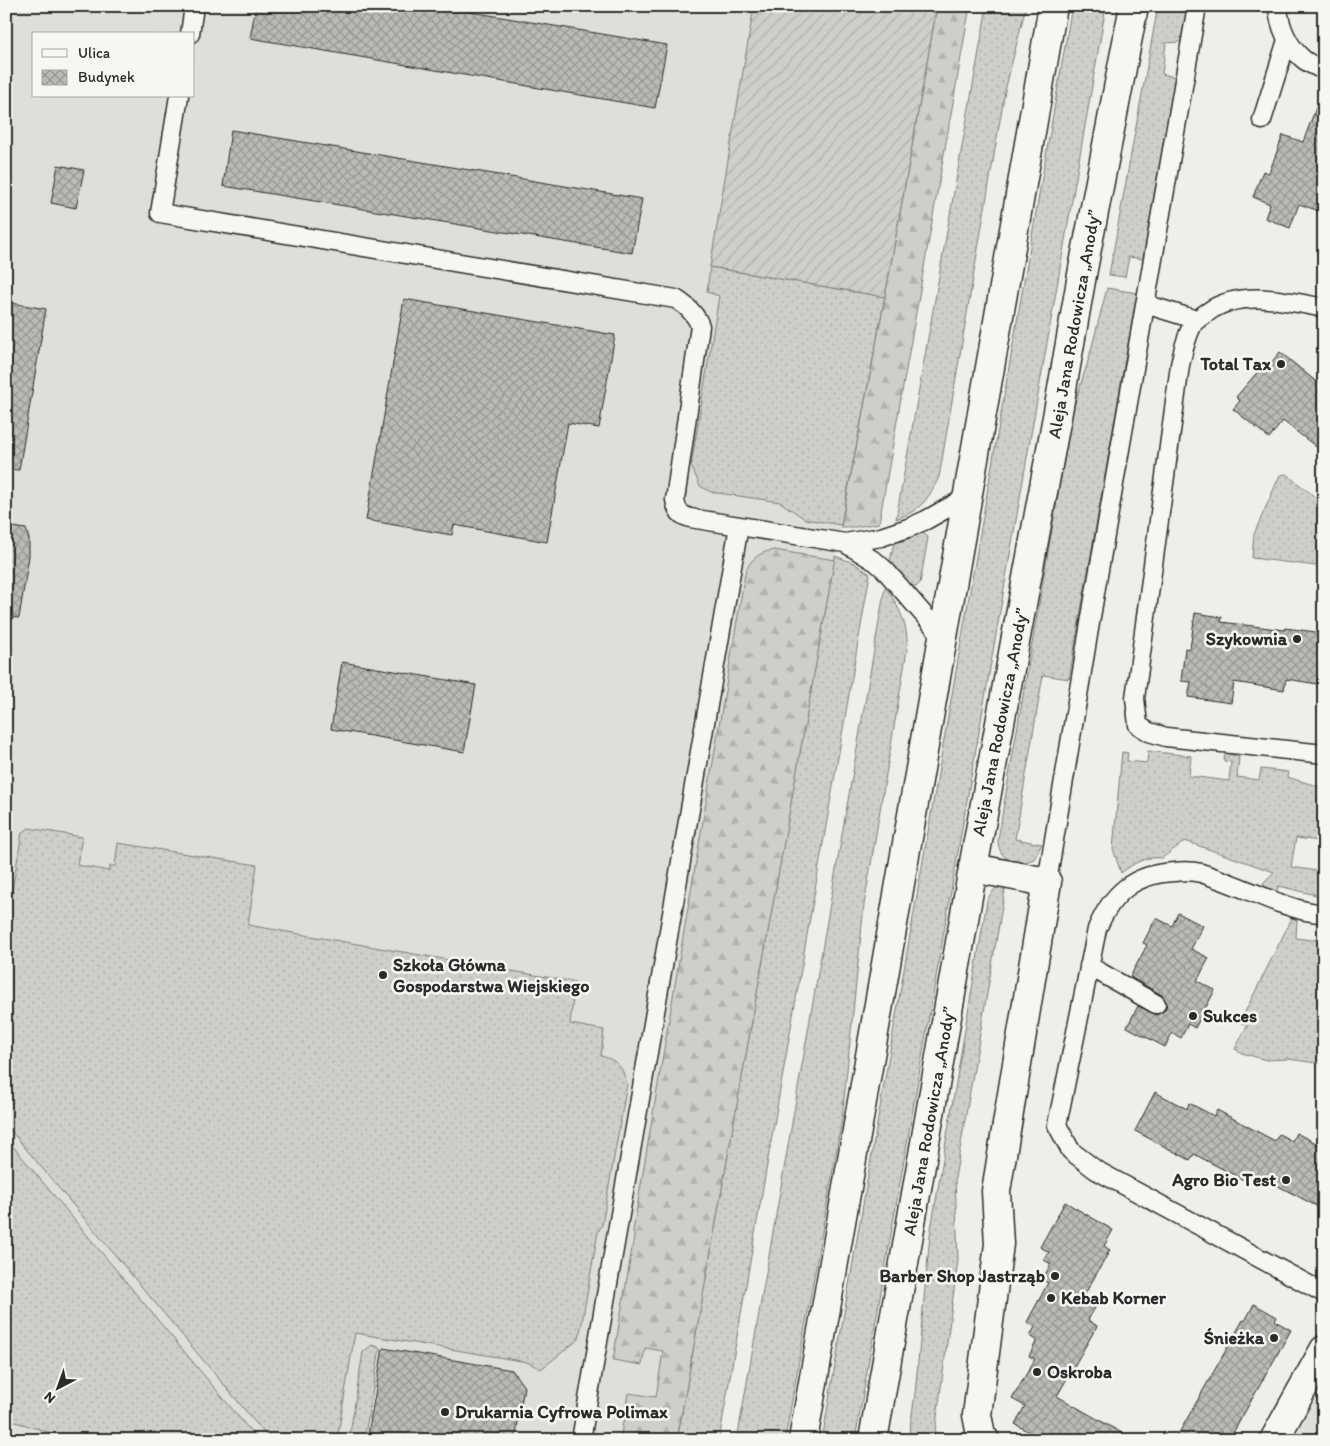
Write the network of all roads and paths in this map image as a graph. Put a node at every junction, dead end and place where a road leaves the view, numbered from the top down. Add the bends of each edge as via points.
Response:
1 (194, 6) edge
2 (1052, 6) edge
3 (1134, 6) edge
4 (1198, 6) edge
5 (1278, 6) edge
6 (190, 32) edge
7 (1287, 40) junction
8 (1324, 70) edge
9 (179, 98) edge
10 (1262, 120) dead end
11 (1145, 304) junction
12 (1324, 308) edge
13 (1197, 320) junction
14 (969, 496) junction
15 (739, 526) junction
16 (845, 543) junction
17 (944, 638) junction
18 (1324, 754) edge
19 (973, 868) junction
20 (1047, 882) junction
21 (1324, 913) edge
22 (1089, 966) junction
23 (1156, 1004) dead end
24 (1324, 1293) edge
25 (1324, 1350) edge
26 (582, 1440) edge
27 (803, 1440) edge
28 (874, 1440) edge
29 (985, 1440) edge
30 (1274, 1440) edge

1 - 6 lane
2 - 14 main road
3 - 19 main road, Aleja Jana Rodowicza „Anody”
4 - 11 lane
5 - 7 lane via 1278,18
7 - 8 lane via 1303,59
7 - 10 lane
9 - 15 lane via 160,214 676,299 684,304 700,326 675,500 677,509 682,516
11 - 13 lane
11 - 20 lane
12 - 13 lane via 1274,299 1235,300 1218,304
13 - 18 lane via 1185,341 1180,365 1135,698 1138,725 1166,737
14 - 16 lane via 908,528 881,537
14 - 17 main road
15 - 16 lane
15 - 26 lane
16 - 17 lane via 885,570
17 - 27 main road
19 - 20 main road
19 - 28 main road, Aleja Jana Rodowicza „Anody”
20 - 29 main road via 996,1191 1000,1244 977,1415
21 - 22 lane via 1298,909 1199,872 1150,874 1124,889 1108,908 1097,929
22 - 23 lane
22 - 24 lane via 1057,1125 1071,1151 1096,1170
25 - 30 main road

